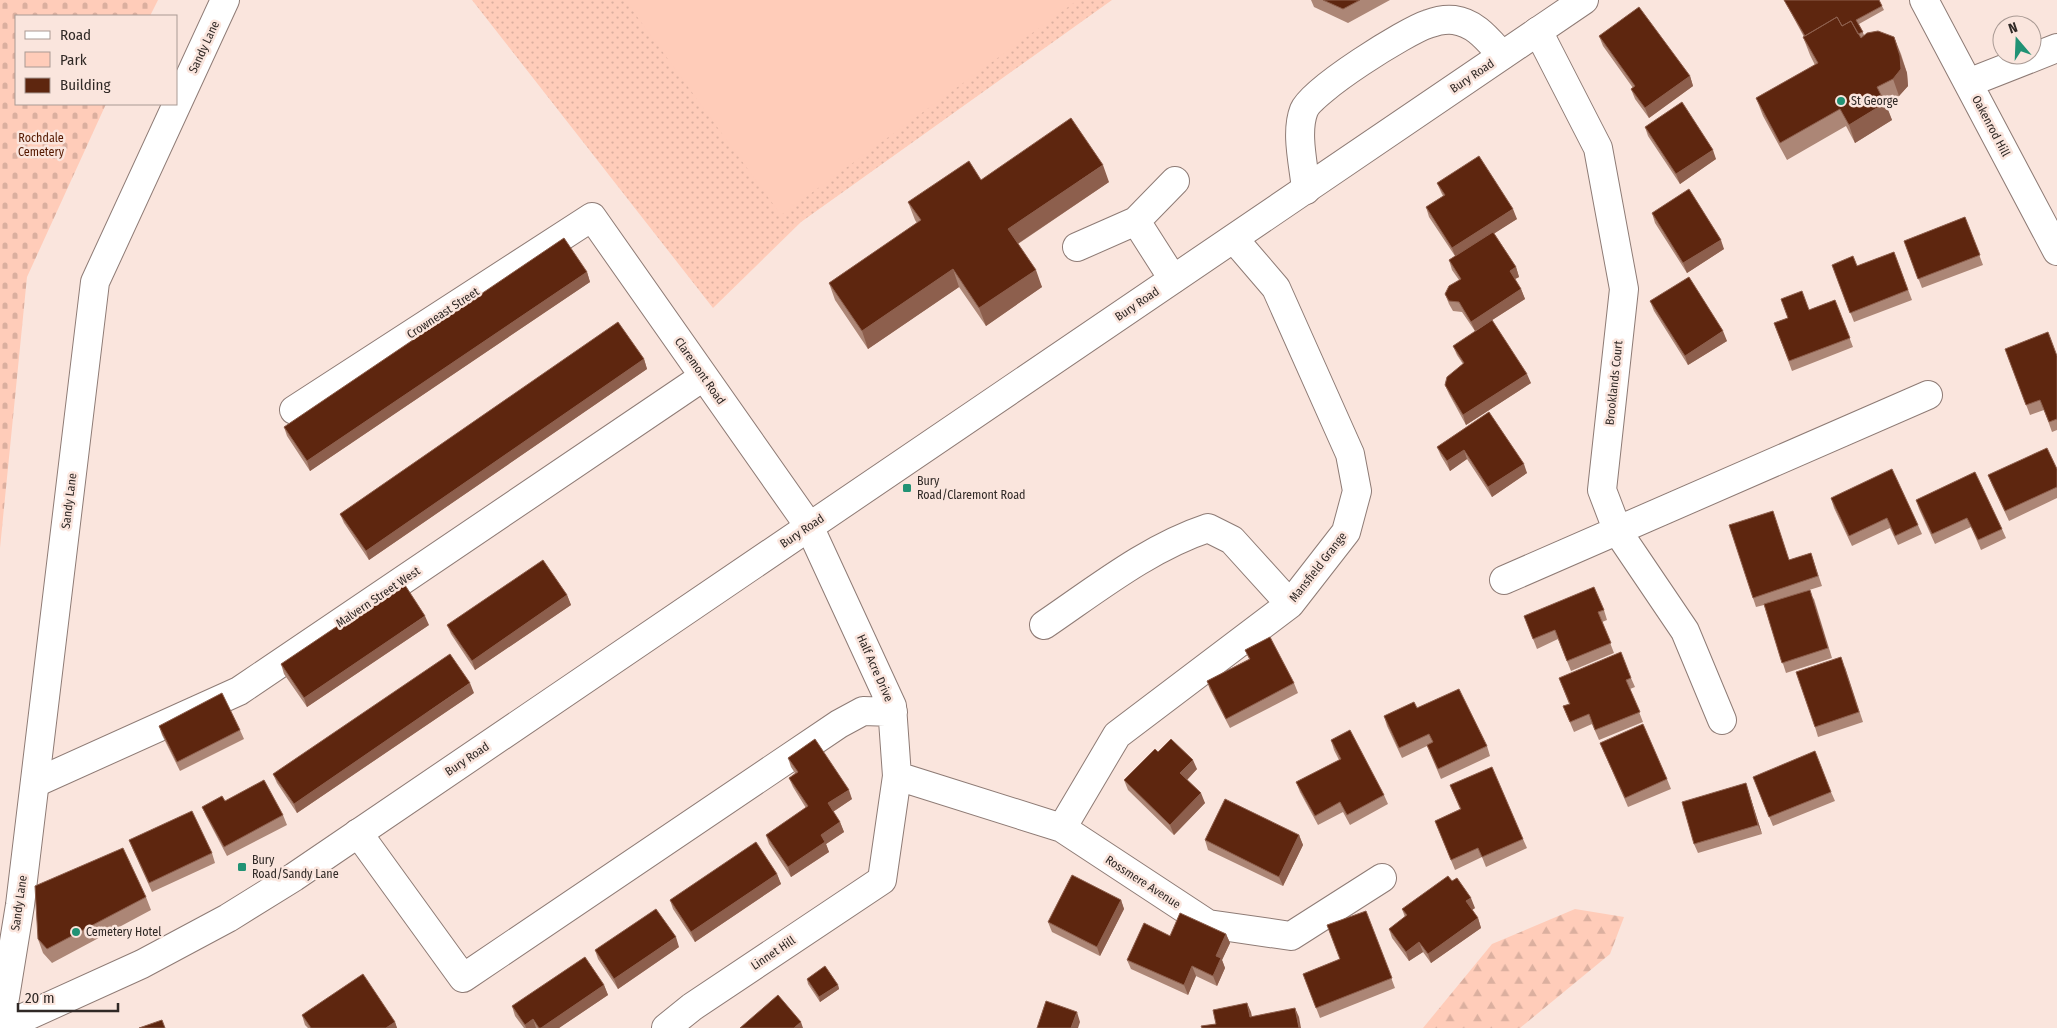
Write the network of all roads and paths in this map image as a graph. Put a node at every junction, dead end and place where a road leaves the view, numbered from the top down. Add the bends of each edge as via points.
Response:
1 (226, 0) edge
2 (1584, 0) edge
3 (1924, 0) edge
4 (1538, 31) junction
5 (2057, 48) edge
6 (1502, 55) junction
7 (1968, 83) junction
8 (178, 103) edge
9 (177, 105) edge
10 (1175, 181) dead end
11 (1306, 190) junction
12 (592, 217) joint
13 (1136, 222) junction
14 (1234, 238) junction
15 (1077, 247) dead end
16 (2057, 251) edge
17 (1173, 279) junction
18 (704, 377) junction
19 (1928, 395) dead end
20 (294, 410) dead end
21 (809, 526) junction
22 (1618, 532) junction
23 (1504, 580) dead end
24 (1290, 604) junction
25 (1044, 625) dead end
26 (893, 712) junction
27 (1722, 720) dead end
28 (897, 776) junction
29 (35, 784) junction
30 (1062, 828) junction
31 (358, 833) junction
32 (1382, 878) dead end
33 (882, 880) joint
34 (1, 1028) edge
35 (666, 1028) edge

1 - 8 street, Sandy Lane
2 - 4 street, Bury Road
3 - 7 street, Oakenrod Hill
4 - 6 street, Bury Road
4 - 22 street, Brooklands Court via 1598,148 1624,289 1602,490
5 - 7 street
6 - 11 street, Bury Road
6 - 11 street via 1475,27 1452,20 1426,24 1392,42 1307,103 1301,131
7 - 16 street, Oakenrod Hill
9 - 29 street, Sandy Lane via 95,282
10 - 13 street
11 - 14 street, Bury Road
12 - 18 street, Claremont Road
12 - 20 street, Crowneast Street
13 - 15 street
13 - 17 street
14 - 17 street, Bury Road
14 - 24 street, Mansfield Grange via 1276,288 1350,454 1357,491 1346,532
17 - 21 street, Bury Road
18 - 21 street, Claremont Road
18 - 29 street, Malvern Street West via 240,691
19 - 22 street
21 - 26 street, Half Acre Drive
21 - 31 street, Bury Road
22 - 23 street
22 - 27 street, Brooklands Court via 1686,632
24 - 25 street via 1232,540 1208,528 1182,536 1142,559
24 - 30 street, Mansfield Grange via 1117,735
26 - 28 street, Half Acre Drive
26 - 31 street via 863,711 839,724 462,978
28 - 30 street, Rossmere Avenue
28 - 33 street, Half Acre Drive
29 - 34 street, Sandy Lane
30 - 32 street, Rossmere Avenue via 1208,924 1291,936
31 - 34 street, Bury Road via 294,877 210,927 142,964
33 - 35 street, Linnet Hill via 692,1007

